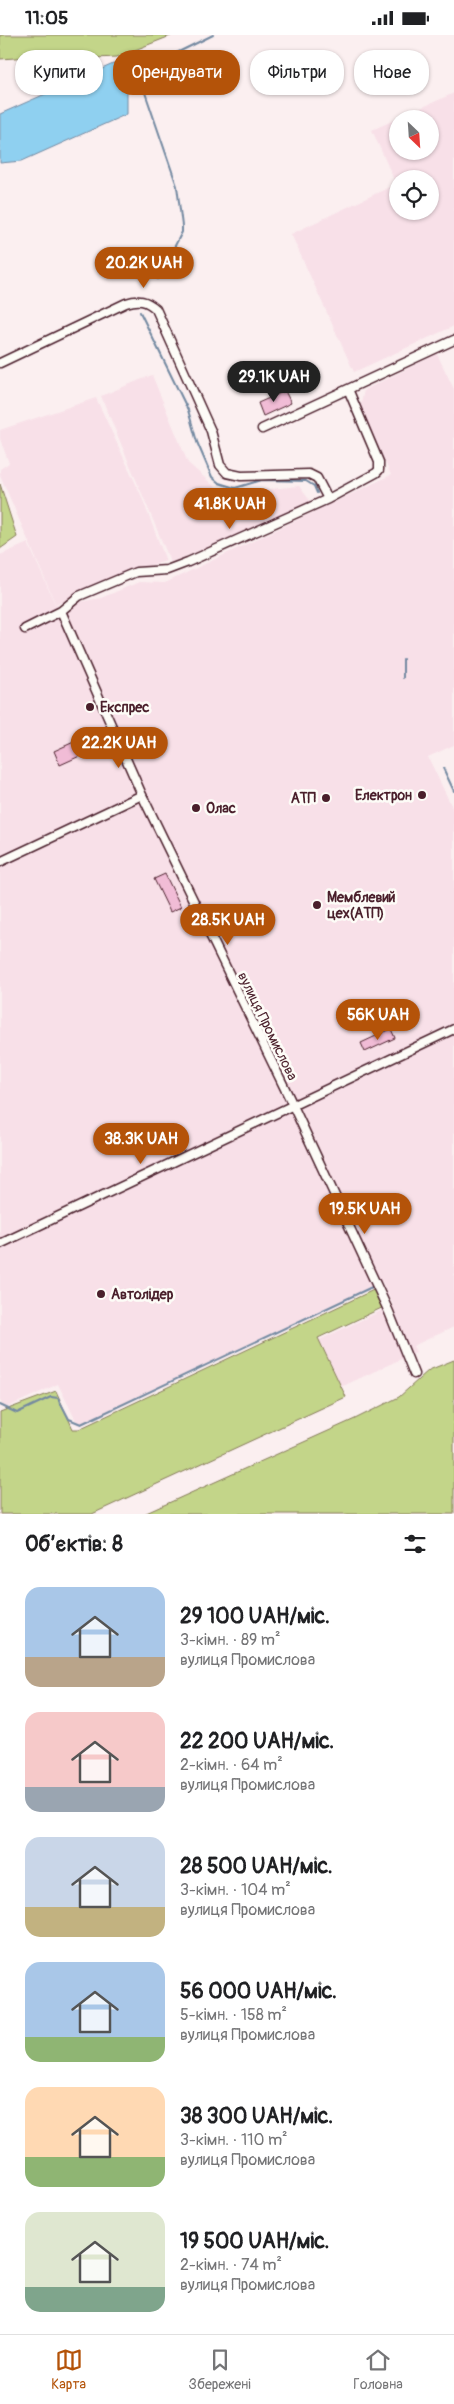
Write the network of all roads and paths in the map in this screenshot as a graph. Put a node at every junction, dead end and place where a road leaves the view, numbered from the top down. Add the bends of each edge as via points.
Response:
1 (454, 340) edge
2 (0, 363) edge
3 (348, 389) junction
4 (262, 429) dead end
5 (328, 499) junction
6 (61, 611) junction
7 (25, 629) dead end
8 (142, 795) junction
9 (0, 862) edge
10 (454, 1029) edge
11 (292, 1106) junction
12 (0, 1244) edge
13 (414, 1374) dead end

1 - 3 street
2 - 5 street via 126,303 146,301 156,309 211,431 223,470 241,476 309,474 316,478
3 - 4 street
3 - 5 street via 379,467 374,475
5 - 6 street via 167,570 136,572 79,596
6 - 7 street
6 - 8 street, вулиця Промислова
8 - 9 street
8 - 11 street, вулиця Промислова
10 - 11 street
11 - 12 street
11 - 13 street, вулиця Промислова via 389,1312

